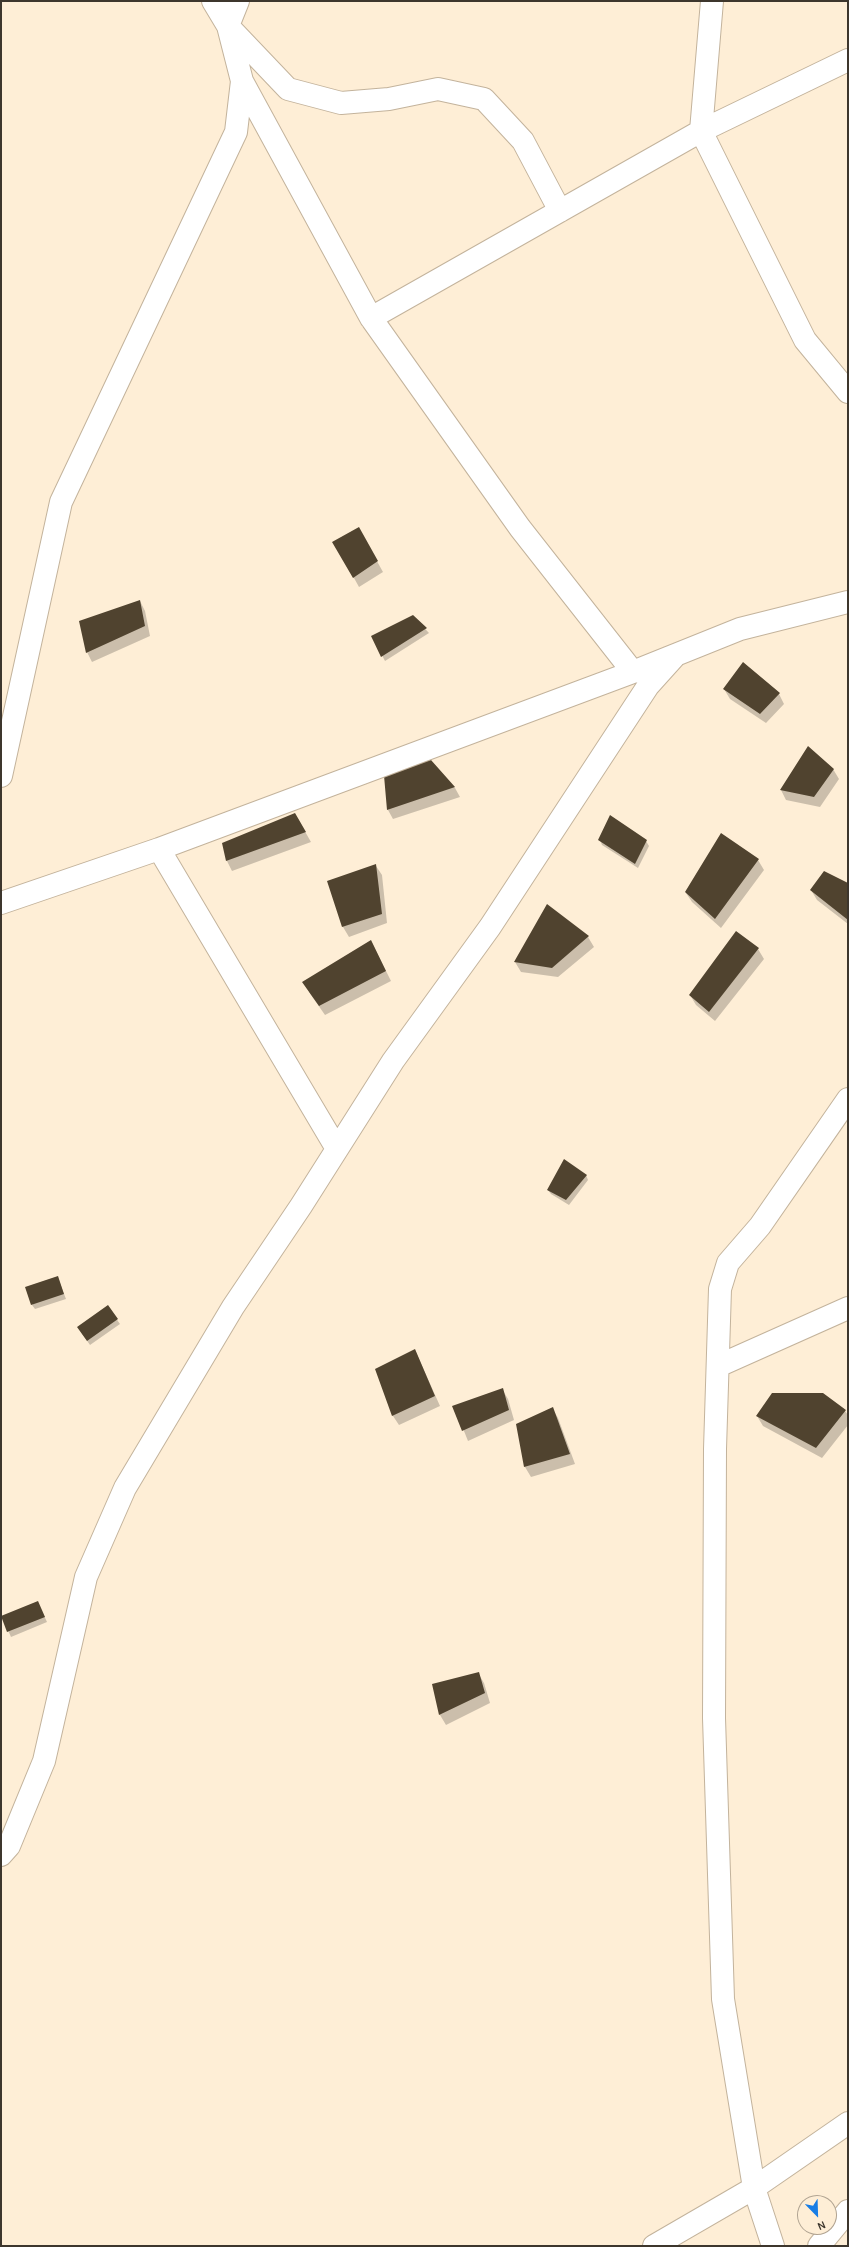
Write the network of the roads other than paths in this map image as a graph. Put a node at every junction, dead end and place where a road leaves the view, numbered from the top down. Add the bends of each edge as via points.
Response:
1 (213, 1) edge
2 (238, 1) edge
3 (712, 1) edge
4 (228, 26) junction
5 (848, 60) edge
6 (242, 81) junction
7 (701, 131) junction
8 (560, 211) junction
9 (371, 318) junction
10 (848, 392) edge
11 (848, 602) edge
12 (675, 656) junction
13 (633, 672) junction
14 (1, 776) edge
15 (158, 849) junction
16 (1, 903) edge
17 (848, 1099) edge
18 (336, 1149) junction
19 (848, 1308) edge
20 (718, 1366) junction
21 (1, 1855) edge
22 (848, 2123) edge
23 (754, 2188) junction
24 (848, 2211) edge
25 (654, 2246) edge
26 (773, 2246) edge
27 (819, 2246) edge

1 - 4 street
2 - 4 street
3 - 7 street
4 - 6 street
4 - 8 street via 288,89 341,103 389,99 438,89 484,99 523,141
5 - 7 street
6 - 9 street
6 - 14 street via 236,132 61,502
7 - 8 street
7 - 10 street via 805,340
8 - 9 street
9 - 13 street via 520,528
11 - 12 street via 740,629
12 - 13 street
12 - 18 street via 648,686 490,927 393,1061
13 - 15 street
15 - 16 street
15 - 18 street
17 - 20 street via 760,1226 728,1263 720,1289
18 - 21 street via 302,1206 233,1307 124,1488 86,1577 44,1761 9,1846
19 - 20 street
20 - 23 street via 714,1718 723,1999
22 - 23 street
23 - 25 street
23 - 26 street
24 - 27 street

